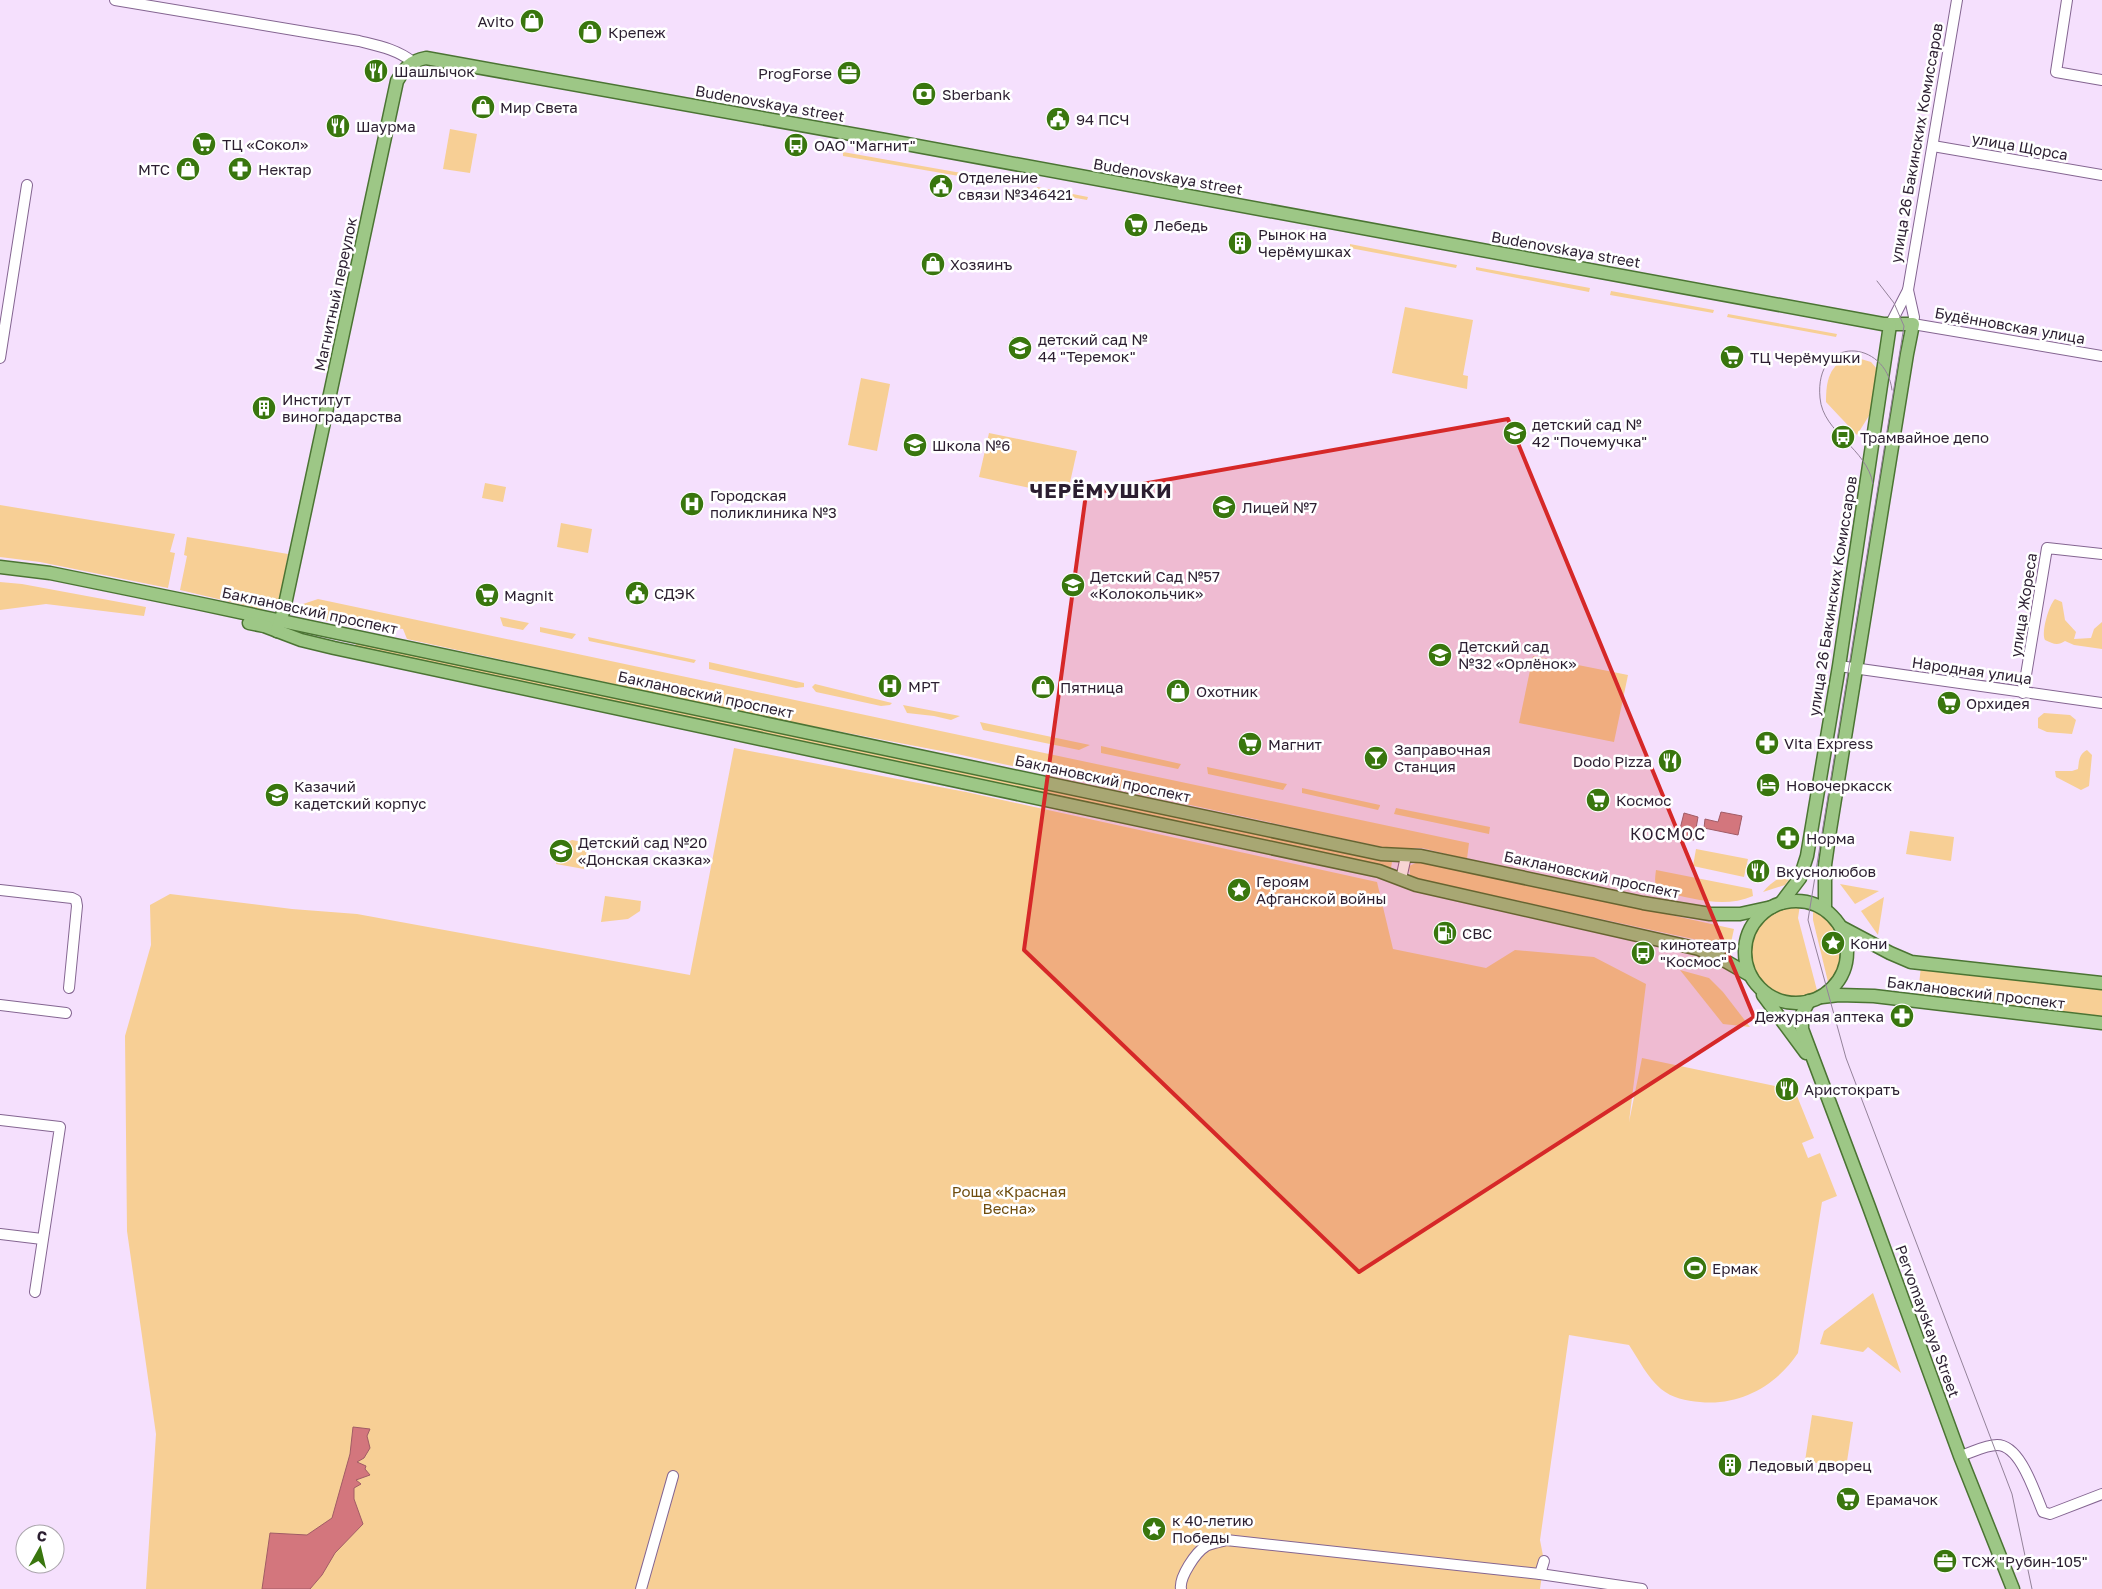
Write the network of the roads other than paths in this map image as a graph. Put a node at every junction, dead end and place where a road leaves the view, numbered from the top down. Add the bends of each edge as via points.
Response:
1 (115, 0) edge
2 (1957, 0) edge
3 (2067, 0) edge
4 (413, 62) junction
5 (2102, 80) edge
6 (1933, 146) junction
7 (2102, 175) edge
8 (26, 185) dead end
9 (1908, 290) junction
10 (1913, 324) junction
11 (1890, 325) junction
12 (2102, 356) edge
13 (0, 358) edge
14 (2102, 554) edge
15 (0, 567) edge
16 (0, 576) edge
17 (280, 626) junction
18 (1839, 666) junction
19 (1856, 669) junction
20 (2023, 693) junction
21 (2102, 703) edge
22 (1406, 856) junction
23 (1401, 879) junction
24 (0, 890) edge
25 (1777, 905) junction
26 (1825, 909) junction
27 (1841, 927) junction
28 (1748, 974) junction
29 (2102, 983) edge
30 (1756, 986) junction
31 (69, 988) dead end
32 (1813, 1000) junction
33 (0, 1005) edge
34 (66, 1013) dead end
35 (2102, 1023) edge
36 (1814, 1064) junction
37 (0, 1120) edge
38 (0, 1234) edge
39 (42, 1239) junction
40 (35, 1292) dead end
41 (1960, 1456) junction
42 (673, 1476) dead end
43 (2102, 1494) edge
44 (1544, 1562) dead end
45 (1540, 1574) junction
46 (1600, 1586) edge
47 (641, 1589) edge
48 (1181, 1589) edge
49 (1642, 1589) edge
50 (2013, 1589) edge

1 - 4 street via 359,41 389,48
2 - 6 street, улица 26 Бакинских Комиссаров
3 - 5 street via 2056,72
4 - 11 main road, Budenovskaya street via 426,58
4 - 17 main road, Магнитный переулок via 404,68 397,81
6 - 7 street, улица Щорса
6 - 9 street, улица 26 Бакинских Комиссаров
8 - 13 street
9 - 10 street, улица 26 Бакинских Комиссаров
9 - 11 street, улица 26 Бакинских Комиссаров
10 - 11 main road, Budenovskaya street
10 - 12 street, Будённовская улица
10 - 19 main road, улица 26 Бакинских Комиссаров
11 - 18 main road, улица 26 Бакинских Комиссаров
14 - 20 street, улица Жореса via 2047,548
15 - 17 main road, Баклановский проспект via 50,573
16 - 17 main road, Баклановский проспект via 49,581 264,626
17 - 22 main road, Баклановский проспект via 1372,852
17 - 23 main road, Баклановский проспект via 301,640 334,648 1370,869
18 - 19 street, Народная улица
18 - 25 main road, улица 26 Бакинских Комиссаров via 1807,856 1800,878
19 - 20 street, Народная улица
19 - 26 main road, улица 26 Бакинских Комиссаров via 1825,865
20 - 21 street, Народная улица
22 - 23 street
22 - 25 main road, Баклановский проспект via 1430,858 1710,914 1740,914
23 - 28 main road, Баклановский проспект via 1699,949
24 - 31 street via 76,900
25 - 26 main road via 1806,901
25 - 28 main road via 1764,912 1750,928 1745,947
26 - 27 main road
27 - 29 main road, Баклановский проспект via 1911,962
27 - 32 main road via 1847,946 1846,966 1836,983
28 - 30 main road
30 - 32 main road via 1782,1002 1796,1004
30 - 36 main road, Pervomayskaya Street
32 - 35 main road, Баклановский проспект via 1839,995 1874,996
32 - 36 main road, Pervomayskaya Street via 1802,1014 1802,1030
33 - 34 street
36 - 41 main road, Pervomayskaya Street
37 - 39 street via 60,1127
38 - 39 street
39 - 40 street
41 - 43 street via 1995,1445 2005,1446 2022,1462 2043,1512 2050,1514
41 - 50 main road, Pervomayskaya Street
42 - 47 street
44 - 45 street
45 - 46 street
45 - 48 street via 1226,1540 1206,1546 1187,1568 1180,1582
46 - 49 street

